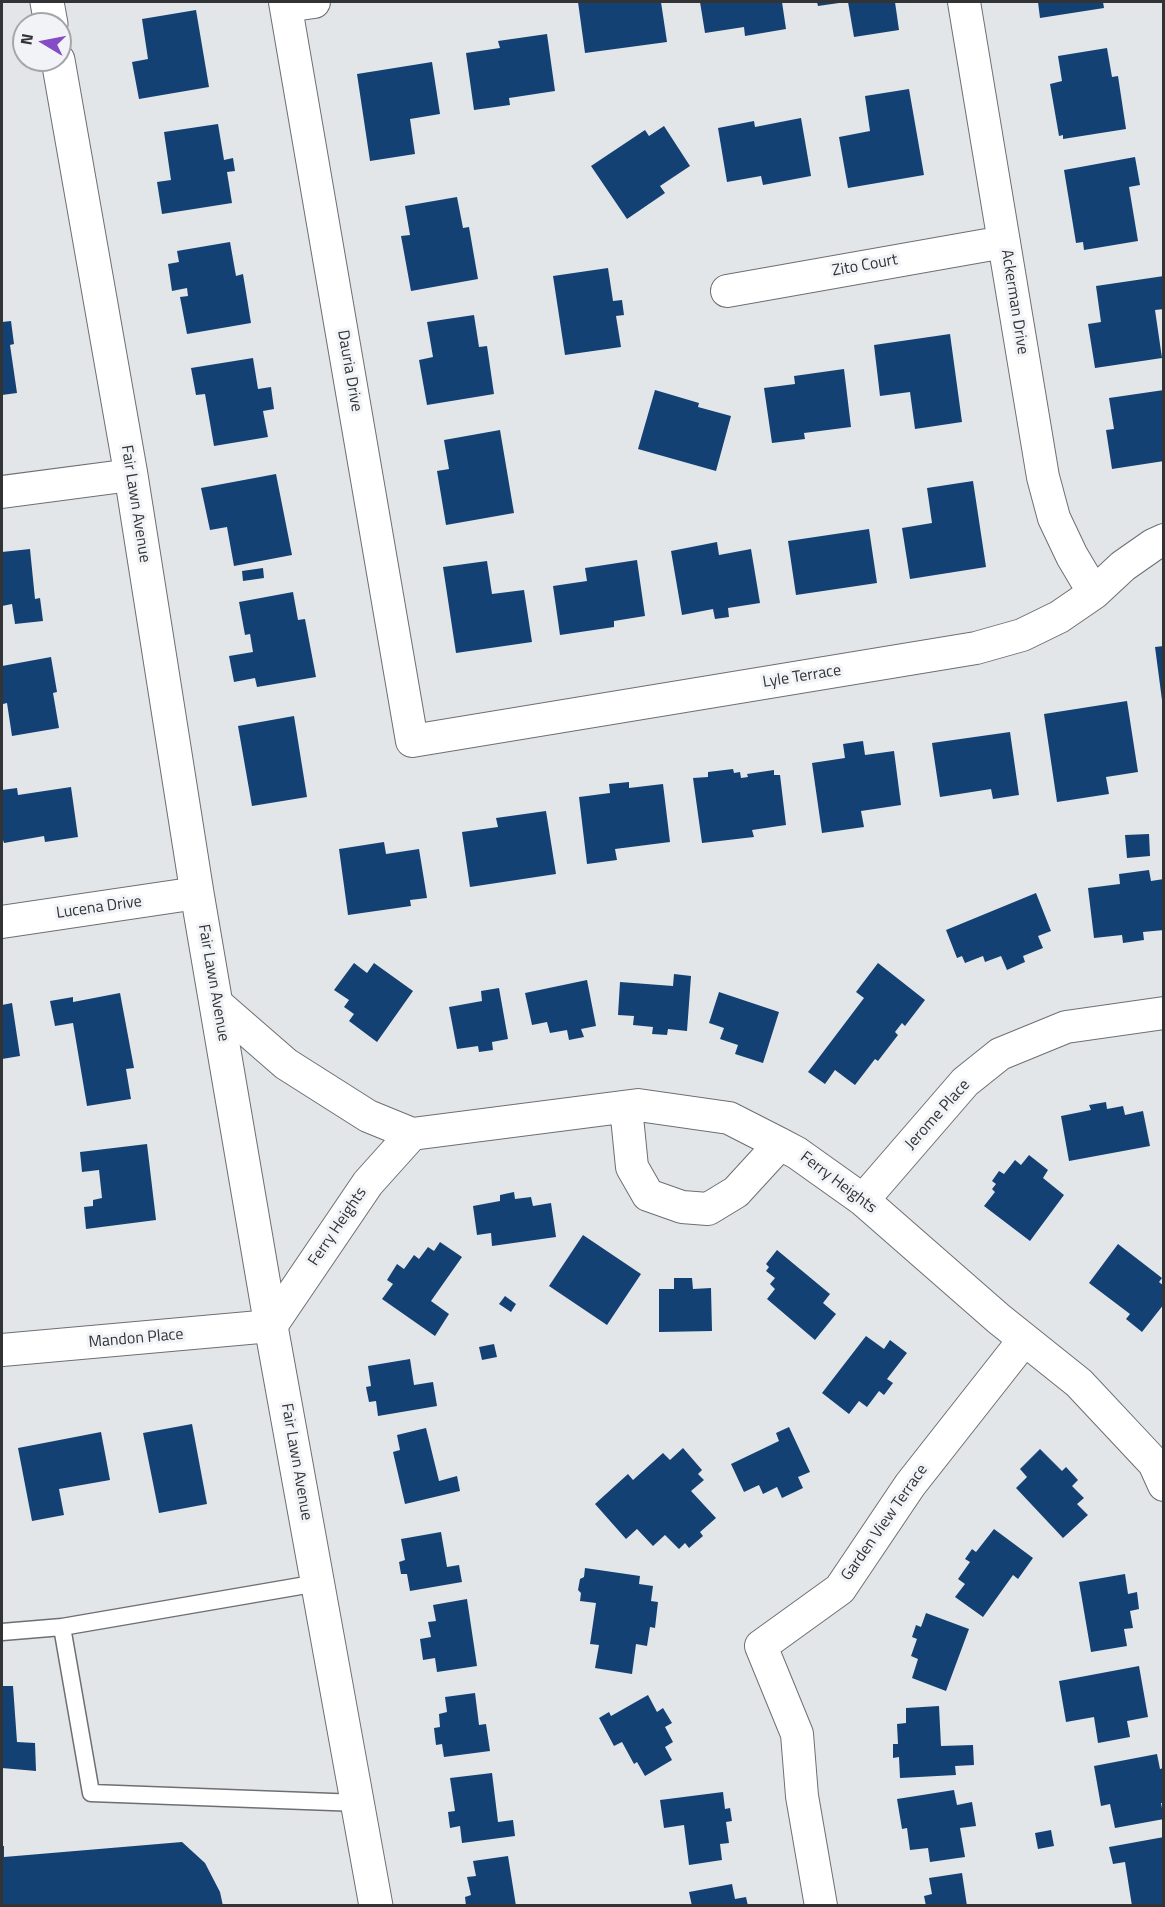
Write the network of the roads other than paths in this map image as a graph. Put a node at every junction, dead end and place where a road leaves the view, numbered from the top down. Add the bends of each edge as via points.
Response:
1 (964, 2) edge
2 (295, 3) edge
3 (59, 72) edge
4 (1004, 242) junction
5 (727, 291) dead end
6 (131, 475) junction
7 (2, 492) edge
8 (1164, 540) edge
9 (1094, 592) junction
10 (412, 741) joint
11 (197, 893) junction
12 (2, 922) edge
13 (217, 1004) junction
14 (1164, 1013) edge
15 (626, 1107) junction
16 (412, 1134) junction
17 (780, 1144) junction
18 (863, 1200) junction
19 (271, 1326) junction
20 (1024, 1340) junction
21 (2, 1350) edge
22 (1164, 1485) edge
23 (318, 1583) junction
24 (62, 1627) junction
25 (2, 1632) edge
26 (359, 1803) junction
27 (376, 1905) edge
28 (821, 1905) edge

1 - 4 street, Ackerman Drive
2 - 10 street, Dauria Drive
3 - 6 main road, Fair Lawn Avenue
4 - 5 street, Zito Court
4 - 9 street, Ackerman Drive via 1043,477 1054,518
6 - 7 street
6 - 11 main road, Fair Lawn Avenue
8 - 9 street, Lyle Terrace via 1123,566
9 - 10 street, Lyle Terrace via 1059,617 1022,635 976,648
11 - 12 street, Lucena Drive
11 - 13 main road, Fair Lawn Avenue
13 - 16 street, Ferry Heights via 286,1064 368,1116
13 - 19 main road, Fair Lawn Avenue
14 - 18 street, Jerome Place via 1066,1027 1000,1054 965,1082
15 - 16 street, Ferry Heights
15 - 17 street, Ferry Heights via 638,1105 729,1118
15 - 17 street via 632,1167 648,1195 682,1207 708,1209 736,1192
16 - 19 street, Ferry Heights via 368,1183
17 - 18 street, Ferry Heights
18 - 20 street, Ferry Heights
19 - 21 street, Mandon Place
19 - 23 main road, Fair Lawn Avenue
20 - 22 street, Ferry Heights via 1079,1383 1154,1463
20 - 28 street, Garden View Terrace via 910,1485 840,1589 761,1646 796,1734 802,1796
23 - 24 lane
23 - 26 main road, Fair Lawn Avenue
24 - 25 lane
24 - 26 lane via 91,1793
26 - 27 main road, Fair Lawn Avenue

